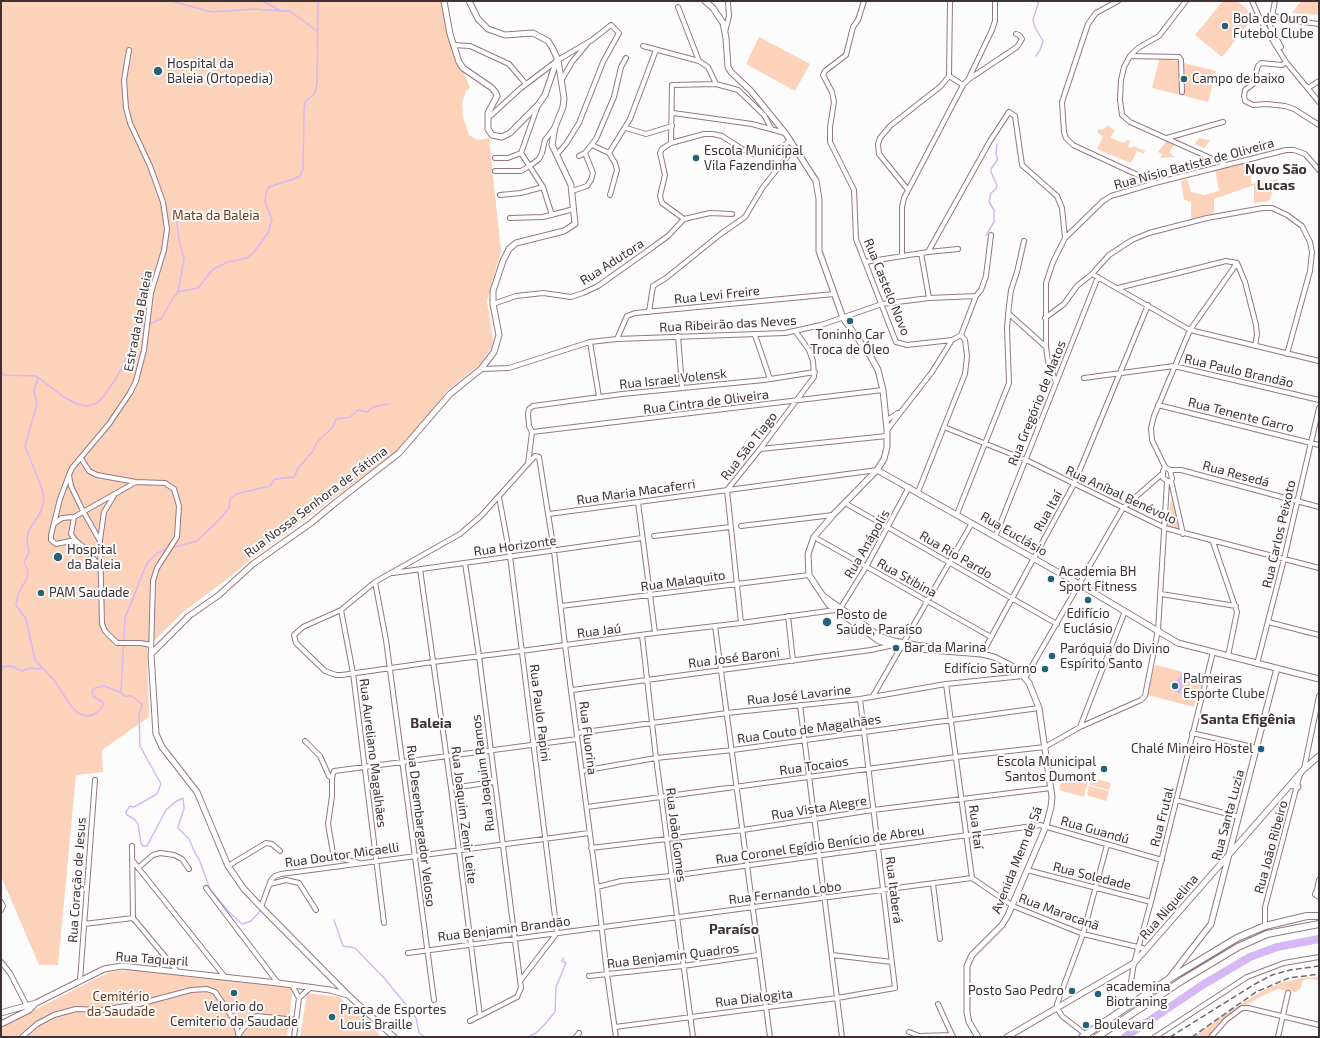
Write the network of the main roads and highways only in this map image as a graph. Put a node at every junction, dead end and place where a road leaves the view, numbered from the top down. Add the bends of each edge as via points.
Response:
1 (1319, 910) edge
2 (1307, 916) junction
3 (1319, 916) edge
4 (1319, 924) edge
5 (1086, 1036) edge
6 (1098, 1037) edge

1 - 2 main road
2 - 3 main road
2 - 5 main road via 1265,926 1237,938 1169,979
4 - 6 main road via 1267,934 1238,947

